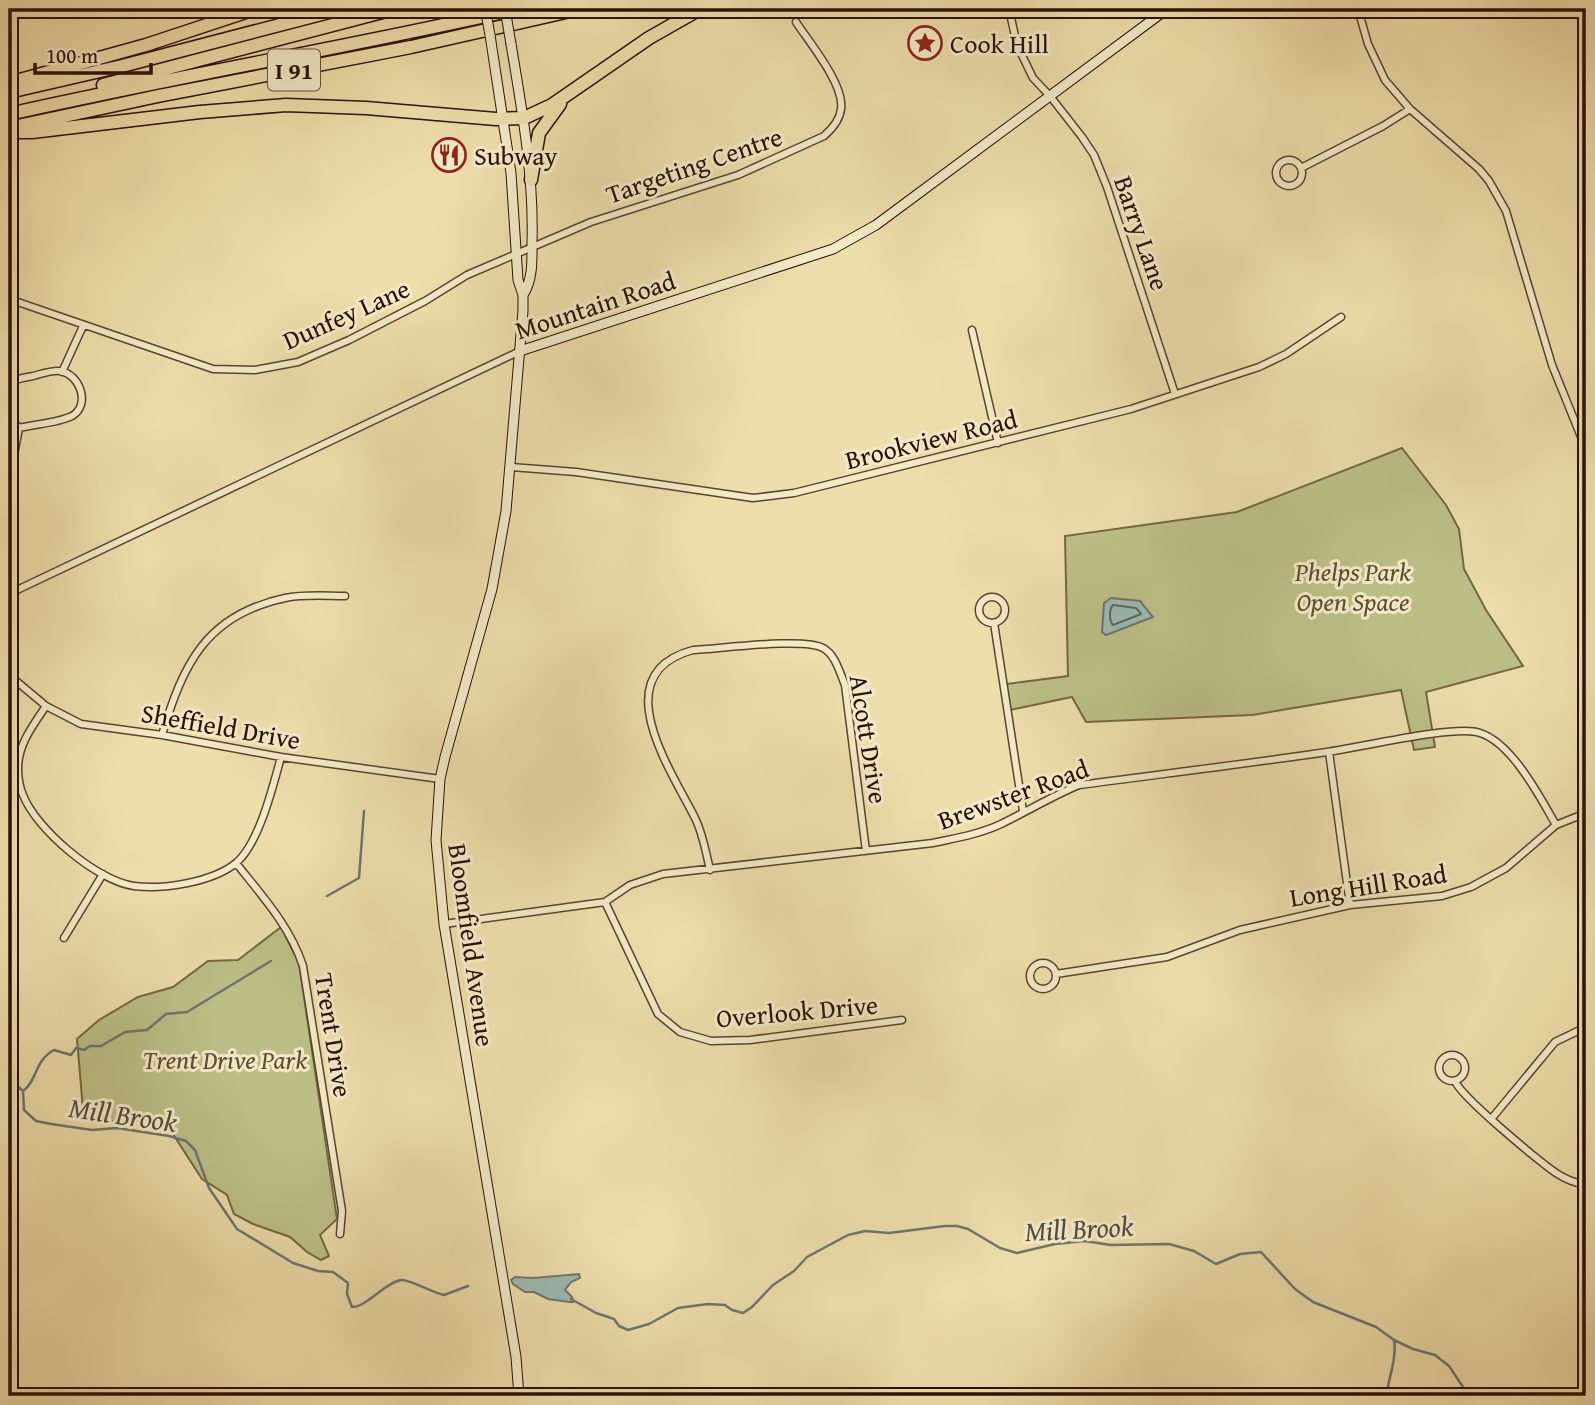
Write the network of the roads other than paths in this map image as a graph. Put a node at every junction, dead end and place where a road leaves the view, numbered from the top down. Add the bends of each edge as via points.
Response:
1 (255, 9) edge
2 (341, 9) edge
3 (394, 9) edge
4 (505, 9) edge
5 (517, 9) edge
6 (579, 9) edge
7 (700, 9) edge
8 (1009, 9) edge
9 (1167, 9) edge
10 (1358, 9) edge
11 (485, 11) edge
12 (796, 22) dead end
13 (9, 83) edge
14 (9, 92) edge
15 (1051, 96) junction
16 (565, 97) junction
17 (9, 106) edge
18 (1410, 109) junction
19 (9, 114) edge
20 (524, 118) junction
21 (504, 119) junction
22 (9, 130) edge
23 (1301, 168) junction
24 (531, 180) junction
25 (512, 182) junction
26 (532, 248) junction
27 (517, 256) junction
28 (523, 295) junction
29 (9, 299) edge
30 (1341, 317) dead end
31 (83, 326) junction
32 (972, 330) dead end
33 (520, 351) junction
34 (62, 372) junction
35 (9, 385) edge
36 (1175, 394) junction
37 (9, 411) edge
38 (19, 428) junction
39 (998, 443) junction
40 (1586, 449) edge
41 (511, 467) junction
42 (9, 482) edge
43 (9, 573) edge
44 (17, 590) junction
45 (345, 596) dead end
46 (9, 600) edge
47 (994, 623) junction
48 (9, 676) edge
49 (46, 706) junction
50 (162, 735) junction
51 (1329, 752) junction
52 (281, 757) junction
53 (440, 779) junction
54 (1023, 811) junction
55 (1586, 813) edge
56 (1556, 825) junction
57 (866, 850) junction
58 (236, 863) junction
59 (710, 870) junction
60 (103, 874) junction
61 (605, 902) junction
62 (1350, 905) junction
63 (444, 924) junction
64 (64, 938) dead end
65 (1056, 974) junction
66 (902, 1020) dead end
67 (1586, 1027) edge
68 (1455, 1081) junction
69 (1492, 1118) junction
70 (1586, 1185) edge
71 (340, 1234) dead end
72 (520, 1396) edge

1 - 13 highway
2 - 14 highway, I 91
3 - 17 highway
4 - 20 main road, Bloomfield Avenue, bridge
5 - 19 highway
6 - 22 highway, I 91
7 - 16 highway via 649,38
8 - 15 street, Barry Lane via 1017,44 1033,78
9 - 15 main road, Mountain Road
10 - 18 street via 1376,63
11 - 21 main road, Bloomfield Avenue, bridge
12 - 26 street, Targeting Centre via 840,92 839,118 824,136 738,175 607,216
15 - 33 main road, Mountain Road via 876,225 833,249
15 - 36 street, Barry Lane via 1094,155
16 - 20 highway
16 - 24 highway via 540,133
18 - 23 street
18 - 40 street via 1479,169 1506,211 1552,365
20 - 21 highway
20 - 24 main road, Bloomfield Avenue
21 - 22 highway via 286,105 32,132
21 - 25 main road, Bloomfield Avenue
23 - 23 street via 1287,159 1279,163 1276,176 1284,185 1293,185
24 - 25 main road
24 - 26 main road, Bloomfield Avenue
25 - 27 main road, Bloomfield Avenue
26 - 27 street, Dunfey Lane
26 - 28 main road, Bloomfield Avenue via 530,283
27 - 28 main road, Bloomfield Avenue via 517,280
27 - 31 street, Dunfey Lane via 458,280 349,340 298,362 255,370 213,369
28 - 33 main road, Bloomfield Avenue
29 - 31 street, Dunfey Lane
30 - 36 street, Brookview Road via 1259,367
31 - 34 street
32 - 39 street
33 - 41 main road, Bloomfield Avenue
33 - 44 street, Mountain Road
34 - 35 street via 16,379
34 - 38 street via 80,387 80,410 70,417
36 - 39 street, Brookview Road
37 - 38 street
38 - 42 street
39 - 41 street, Brookview Road via 794,493 753,498
41 - 53 main road, Bloomfield Avenue via 492,589
43 - 44 street
44 - 46 street, Mountain Road
45 - 50 street via 287,598 244,611 214,631 191,659
47 - 47 street via 1002,619 1005,607 990,596 980,603 979,611 982,619
47 - 54 street
48 - 49 street, Sheffield Drive
49 - 50 street, Sheffield Drive via 81,724
49 - 60 street via 24,740 18,767 23,794 44,829
50 - 52 street, Sheffield Drive
51 - 54 street, Brewster Road via 1079,785
51 - 56 street, Brewster Road via 1451,732 1478,732 1500,743
51 - 62 street
52 - 53 street, Sheffield Drive
52 - 58 street via 267,809
53 - 63 main road, Bloomfield Avenue via 436,839
54 - 57 street, Brewster Road via 1000,825 964,836
55 - 56 street, Long Hill Road
56 - 62 street, Long Hill Road via 1506,868 1471,887 1442,896
57 - 59 street, Brewster Road
57 - 59 street, Alcott Drive via 845,684 824,648 803,643 693,650 663,665 651,681 649,703 652,730 695,819
58 - 60 street via 202,880 167,887 132,886
58 - 71 street, Trent Drive via 285,926 303,966 342,1211
59 - 61 street, Brewster Road via 663,874 630,886
60 - 64 street
61 - 63 street, Brewster Road
61 - 66 street, Overlook Drive via 658,1014 680,1032 711,1041 750,1040
62 - 65 street, Long Hill Road via 1240,930 1167,957
63 - 72 main road, Bloomfield Avenue
65 - 65 street, Long Hill Road via 1046,989 1034,986 1030,978 1034,967 1042,963
67 - 69 street via 1555,1042
68 - 68 street via 1447,1080 1440,1071 1442,1060 1449,1055 1461,1058 1465,1065 1462,1077
68 - 69 street
69 - 70 street via 1557,1174

